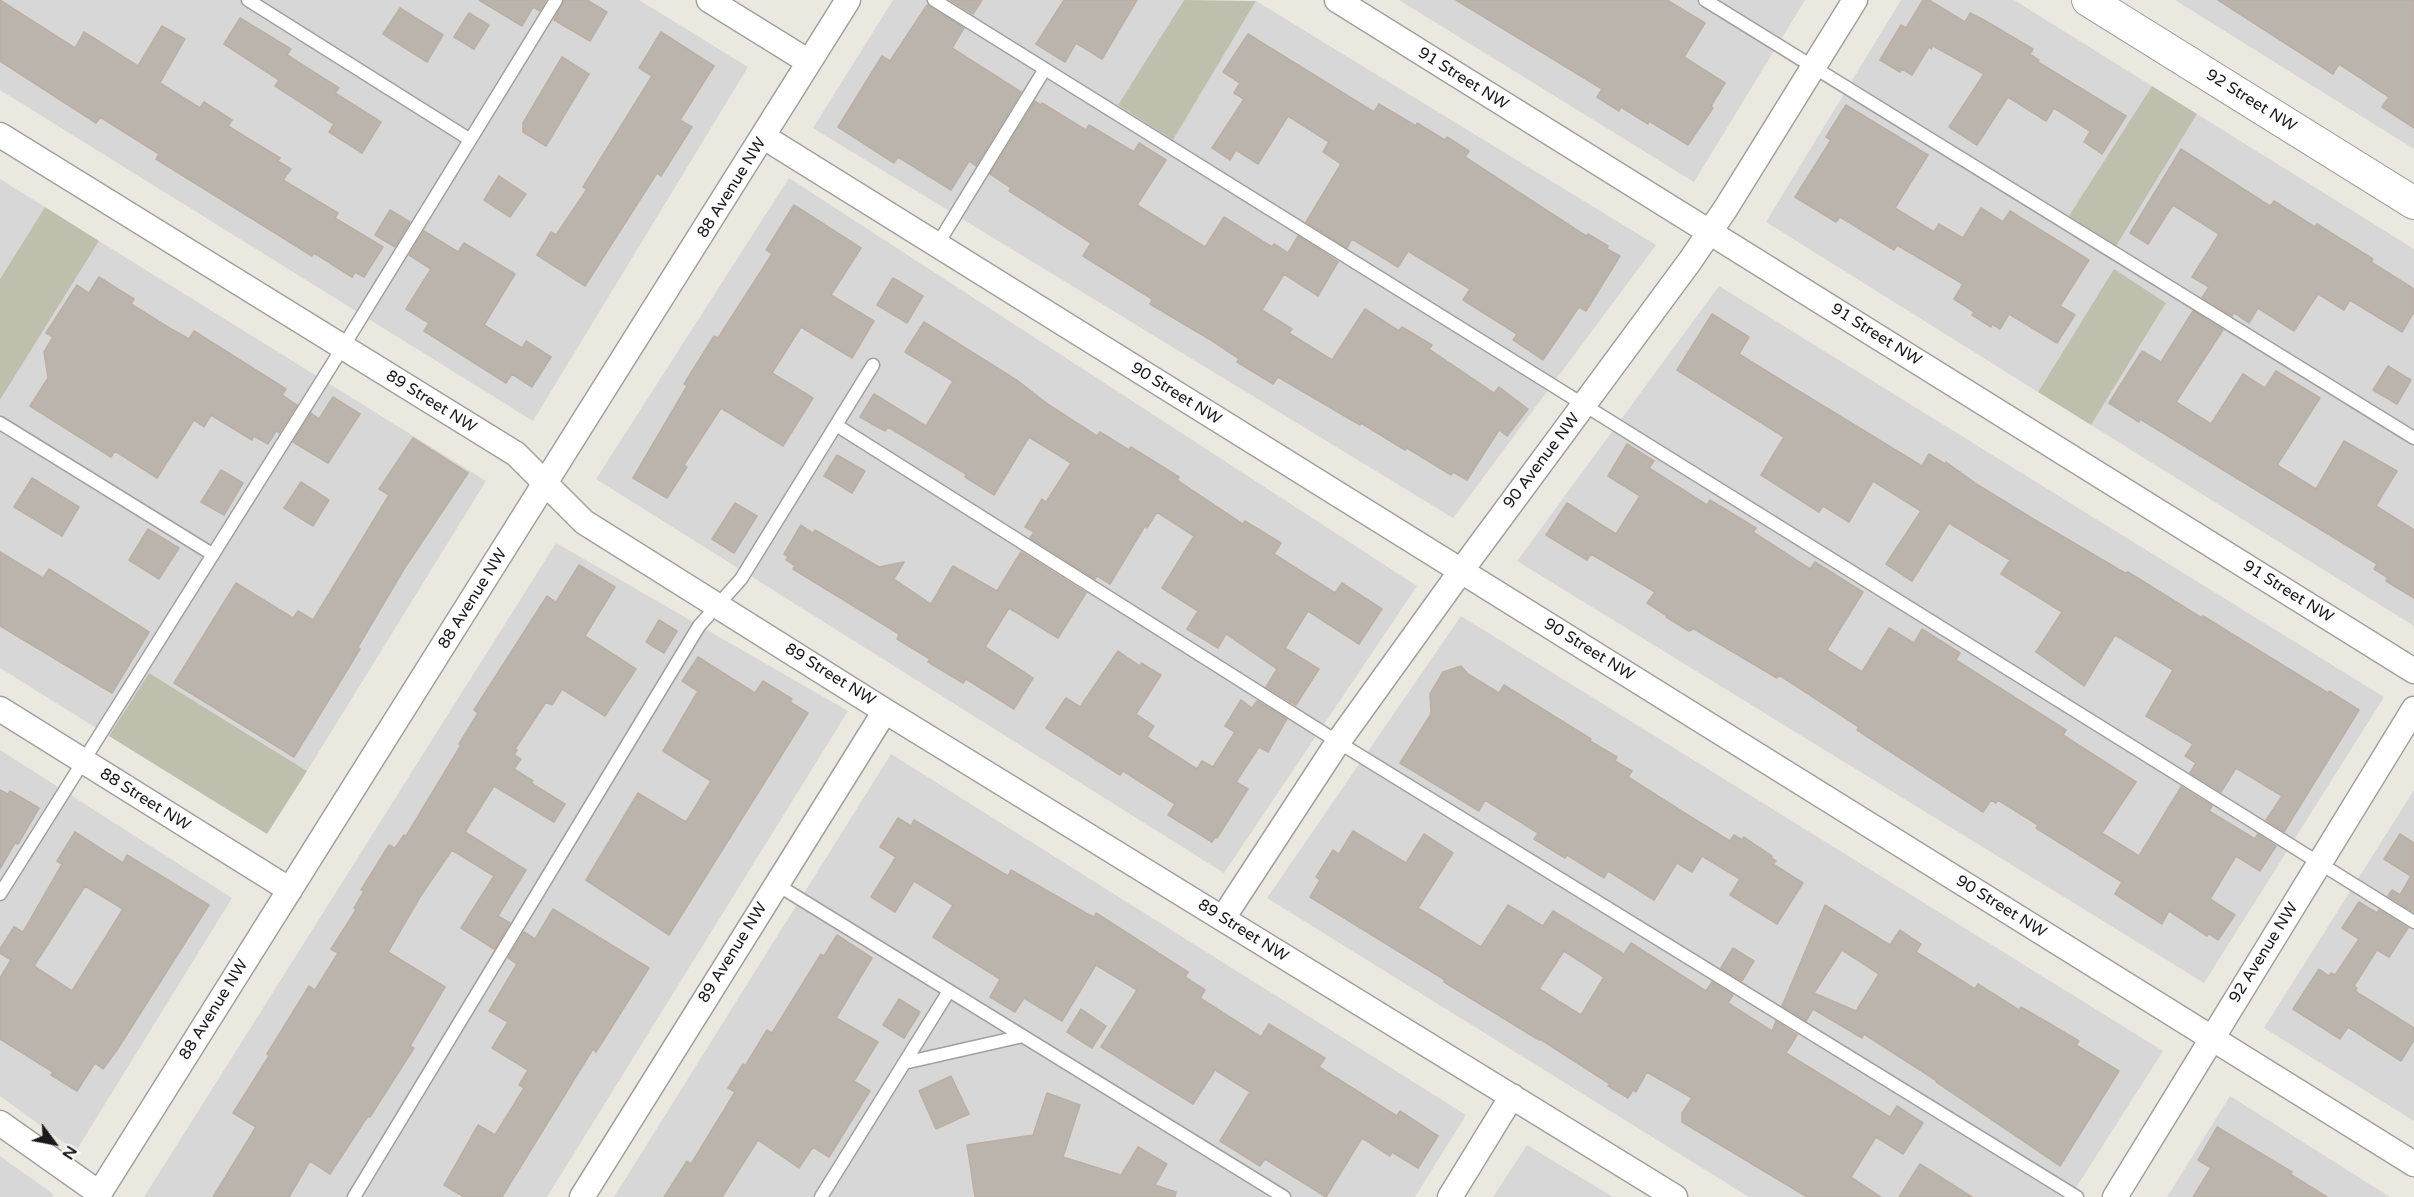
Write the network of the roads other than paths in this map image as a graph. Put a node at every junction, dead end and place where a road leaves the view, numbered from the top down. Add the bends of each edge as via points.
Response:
1 (248, 0) edge
2 (556, 0) edge
3 (709, 0) edge
4 (848, 0) edge
5 (934, 0) edge
6 (1337, 0) edge
7 (1705, 0) edge
8 (1855, 0) edge
9 (2088, 0) edge
10 (809, 62) junction
11 (1813, 67) junction
12 (1045, 69) junction
13 (0, 135) edge
14 (764, 137) junction
15 (469, 139) junction
16 (2414, 203) edge
17 (1709, 232) junction
18 (937, 245) junction
19 (343, 347) junction
20 (873, 365) dead end
21 (1584, 404) junction
22 (0, 423) edge
23 (836, 426) junction
24 (2414, 438) edge
25 (545, 484) junction
26 (212, 554) junction
27 (1461, 571) junction
28 (718, 604) junction
29 (2414, 671) edge
30 (0, 709) edge
31 (2414, 709) edge
32 (885, 711) junction
33 (1338, 742) junction
34 (83, 761) junction
35 (2319, 864) junction
36 (776, 884) junction
37 (290, 890) junction
38 (0, 894) edge
39 (1222, 918) junction
40 (2414, 922) edge
41 (950, 991) junction
42 (1023, 1036) junction
43 (2212, 1038) junction
44 (904, 1063) junction
45 (1512, 1096) junction
46 (0, 1123) edge
47 (2414, 1164) edge
48 (98, 1195) edge
49 (354, 1197) edge
50 (582, 1197) edge
51 (821, 1197) edge
52 (1284, 1197) edge
53 (1450, 1197) edge
54 (1675, 1197) edge
55 (2077, 1197) edge
56 (2115, 1197) edge

1 - 15 lane
2 - 15 lane
3 - 10 street
4 - 10 street, 88 Avenue NW
5 - 12 lane
6 - 17 street, 91 Street NW
7 - 11 lane
8 - 11 street, 90 Avenue NW
9 - 16 street, 92 Street NW
10 - 14 street, 88 Avenue NW
11 - 17 street, 90 Avenue NW
11 - 24 lane
12 - 18 lane
12 - 21 lane
13 - 19 street, 89 Street NW
14 - 18 street, 90 Street NW
14 - 25 street, 88 Avenue NW
15 - 19 lane
17 - 21 street, 90 Avenue NW
17 - 29 street, 91 Street NW
18 - 27 street, 90 Street NW
19 - 25 street, 89 Street NW via 516,454
19 - 26 lane
20 - 23 lane
21 - 27 street, 90 Avenue NW
21 - 35 lane
22 - 26 lane
23 - 28 lane via 741,579
23 - 33 lane
25 - 28 street, 89 Street NW via 584,522
25 - 37 street, 88 Avenue NW
26 - 34 lane
27 - 33 street, 90 Avenue NW
27 - 43 street, 90 Street NW
28 - 32 street, 89 Street NW
28 - 49 lane via 699,626
30 - 34 street, 88 Street NW
31 - 35 street, 92 Avenue NW
32 - 36 street, 89 Avenue NW
32 - 39 street, 89 Street NW
33 - 39 street, 90 Avenue NW
33 - 55 lane
34 - 37 street, 88 Street NW
34 - 38 lane
35 - 40 lane
35 - 43 street, 92 Avenue NW
36 - 41 lane
36 - 50 street, 89 Avenue NW
37 - 48 street, 88 Avenue NW
39 - 45 street, 89 Street NW
41 - 42 lane
41 - 44 lane
42 - 44 lane
42 - 52 lane
43 - 47 street, 90 Street NW
43 - 56 street, 92 Avenue NW
44 - 51 lane
45 - 53 street
45 - 54 street, 89 Street NW
46 - 48 street

